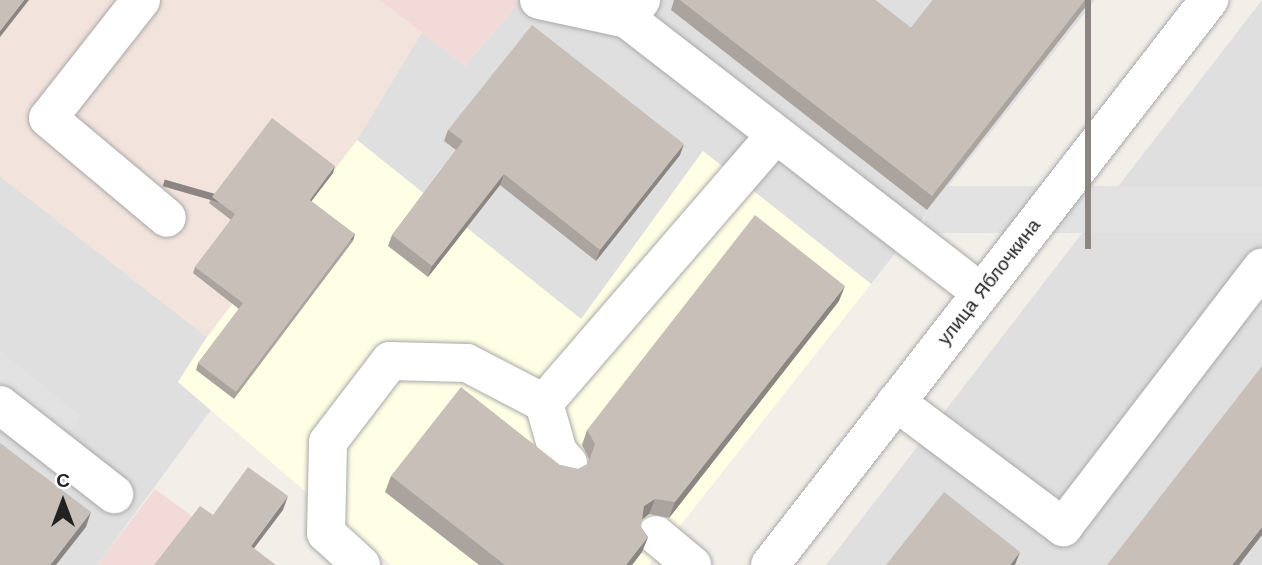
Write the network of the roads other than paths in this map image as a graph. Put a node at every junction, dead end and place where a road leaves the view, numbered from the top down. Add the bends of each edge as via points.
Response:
1 (141, 0) edge
2 (539, 0) edge
3 (1209, 0) edge
4 (634, 10) edge
5 (775, 135) junction
6 (167, 218) dead end
7 (1262, 268) edge
8 (980, 292) junction
9 (896, 402) junction
10 (544, 403) junction
11 (0, 405) edge
12 (568, 463) dead end
13 (114, 494) dead end
14 (656, 535) dead end
15 (361, 565) edge
16 (692, 565) edge
17 (770, 565) edge

1 - 6 street via 48,118
2 - 4 street
3 - 8 street, улица Яблочкина
4 - 5 street
5 - 8 street
5 - 10 street
7 - 9 street via 1063,527
8 - 9 street, улица Яблочкина
9 - 17 street, улица Яблочкина
10 - 12 street via 558,452
10 - 15 street via 467,363 390,361 328,442 326,533
11 - 13 street
14 - 16 street

